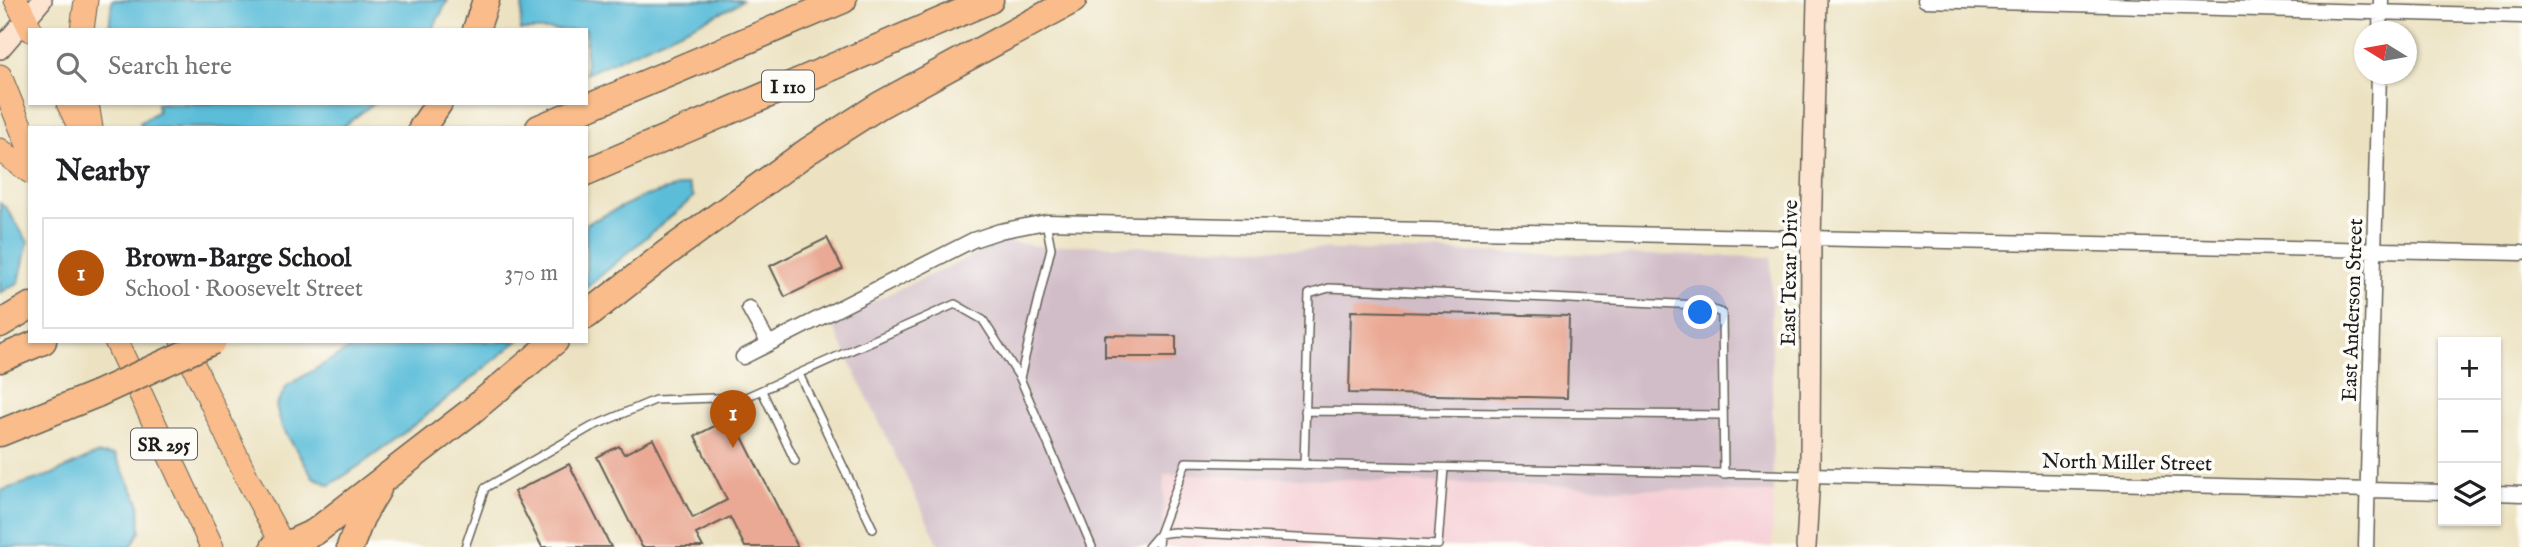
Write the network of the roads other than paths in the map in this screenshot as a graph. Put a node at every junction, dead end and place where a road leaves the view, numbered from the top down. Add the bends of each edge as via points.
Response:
1 (42, 0) edge
2 (86, 0) edge
3 (486, 0) edge
4 (843, 0) edge
5 (990, 0) edge
6 (1073, 0) edge
7 (1817, 0) edge
8 (1925, 0) edge
9 (2381, 6) edge
10 (24, 16) edge
11 (2522, 16) edge
12 (82, 28) edge
13 (477, 28) edge
14 (0, 49) edge
15 (0, 76) edge
16 (2379, 84) edge
17 (69, 105) edge
18 (87, 105) edge
19 (438, 105) edge
20 (79, 126) edge
21 (91, 126) edge
22 (423, 126) edge
23 (544, 126) edge
24 (28, 145) edge
25 (0, 150) edge
26 (28, 171) edge
27 (588, 171) edge
28 (1046, 222) junction
29 (1811, 240) junction
30 (2375, 249) junction
31 (2522, 253) edge
32 (28, 307) edge
33 (749, 308) dead end
34 (588, 314) edge
35 (0, 324) edge
36 (38, 343) edge
37 (117, 343) edge
38 (183, 343) edge
39 (209, 343) edge
40 (553, 343) edge
41 (769, 344) junction
42 (743, 357) dead end
43 (0, 359) edge
44 (799, 374) junction
45 (1020, 378) junction
46 (762, 391) junction
47 (1305, 411) junction
48 (1723, 415) junction
49 (0, 433) edge
50 (794, 461) dead end
51 (1304, 465) junction
52 (1444, 468) junction
53 (1724, 475) junction
54 (1810, 475) junction
55 (384, 479) junction
56 (2368, 490) junction
57 (2438, 492) edge
58 (2501, 493) edge
59 (2522, 494) edge
60 (873, 529) dead end
61 (1159, 534) junction
62 (280, 546) edge
63 (212, 547) edge
64 (350, 547) edge
65 (465, 547) edge
66 (1092, 547) edge
67 (1148, 547) edge
68 (1158, 547) edge
69 (1806, 547) edge
70 (2366, 547) edge

1 - 10 main road
2 - 12 main road
3 - 13 highway
4 - 23 highway
5 - 27 highway, I 110
6 - 34 highway via 880,105 808,151
7 - 29 main road, East Texar Drive
8 - 9 street
9 - 11 street
10 - 14 main road
15 - 24 main road
16 - 30 street, East Anderson Street
17 - 20 main road
18 - 21 main road
19 - 22 highway
25 - 26 main road
28 - 29 street
28 - 41 street via 973,240
28 - 45 lane via 1051,248
29 - 30 street
29 - 54 main road, East Texar Drive
30 - 31 street
30 - 56 street, East Anderson Street
32 - 35 highway
33 - 41 street
36 - 43 highway
37 - 63 main road, SR 295
38 - 62 main road, SR 295
39 - 49 highway, bridge
40 - 55 highway
41 - 42 street
44 - 45 lane via 955,304 983,320
44 - 46 lane
44 - 60 lane
45 - 66 lane
46 - 50 lane
46 - 65 lane via 746,397 655,400 591,428 485,488
47 - 48 lane
47 - 48 lane via 1309,294 1329,288 1699,305 1722,313
47 - 51 lane
48 - 53 lane
51 - 52 lane
51 - 61 lane via 1185,462
52 - 53 lane
52 - 61 lane via 1437,545
53 - 54 lane
54 - 56 street, North Miller Street
54 - 69 main road, East Texar Drive
55 - 62 highway via 315,532
55 - 64 highway
56 - 57 street, North Miller Street
56 - 70 street, East Anderson Street
58 - 59 street
61 - 67 lane
61 - 68 lane

